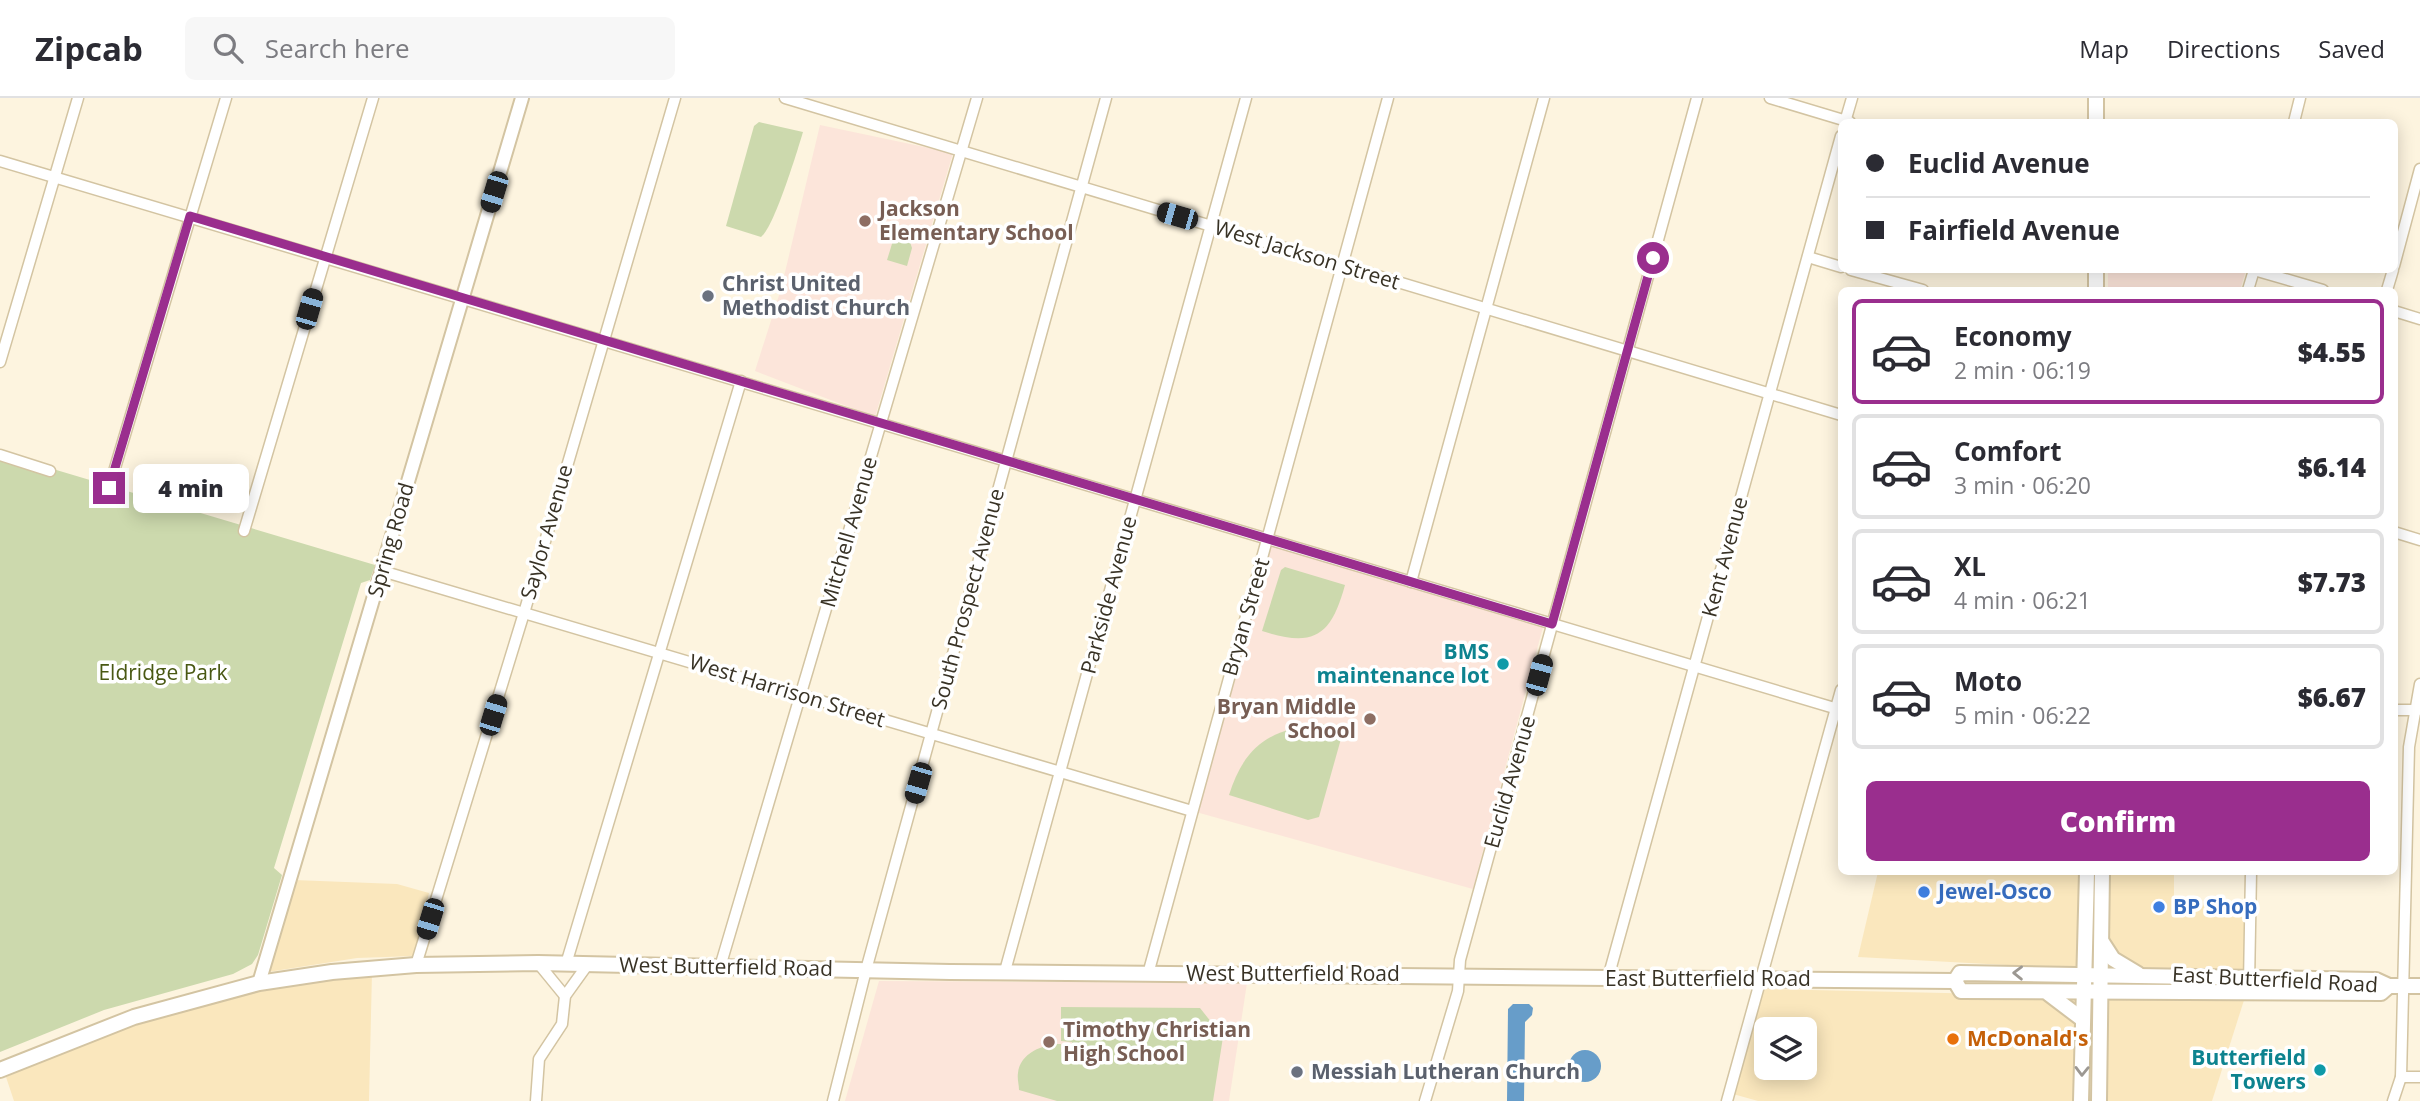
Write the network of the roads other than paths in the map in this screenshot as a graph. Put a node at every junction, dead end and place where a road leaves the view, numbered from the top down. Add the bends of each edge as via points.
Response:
1 (78, 98) edge
2 (226, 98) edge
3 (373, 98) edge
4 (522, 98) edge
5 (675, 98) edge
6 (785, 98) edge
7 (826, 98) edge
8 (977, 98) edge
9 (1106, 98) edge
10 (1246, 98) edge
11 (1388, 98) edge
12 (1544, 98) edge
13 (1697, 98) edge
14 (1770, 98) edge
15 (1852, 98) edge
16 (2096, 98) edge
17 (2301, 98) edge
18 (822, 109) junction
19 (1838, 119) edge
20 (1848, 119) edge
21 (2096, 119) edge
22 (2295, 119) edge
23 (1838, 147) edge
24 (961, 151) junction
25 (0, 161) edge
26 (2420, 169) edge
27 (54, 177) junction
28 (1082, 187) junction
29 (190, 216) junction
30 (1211, 226) junction
31 (2398, 253) edge
32 (1808, 257) junction
33 (324, 258) junction
34 (1343, 265) junction
35 (1838, 266) edge
36 (1862, 273) edge
37 (2264, 273) edge
38 (1912, 287) edge
39 (2313, 287) edge
40 (462, 299) junction
41 (1486, 308) junction
42 (2398, 313) edge
43 (2420, 319) edge
44 (602, 340) junction
45 (1627, 351) junction
46 (0, 362) edge
47 (741, 381) junction
48 (1770, 394) junction
49 (1838, 414) edge
50 (880, 423) junction
51 (0, 455) edge
52 (1006, 461) junction
53 (50, 471) dead end
54 (109, 488) dead end
55 (1135, 500) junction
56 (244, 531) dead end
57 (2398, 533) edge
58 (1268, 539) junction
59 (2420, 540) edge
60 (382, 571) junction
61 (1410, 582) junction
62 (524, 613) junction
63 (1552, 624) junction
64 (659, 654) junction
65 (1695, 666) junction
66 (2420, 684) edge
67 (802, 695) junction
68 (1838, 709) edge
69 (2398, 710) edge
70 (2417, 710) edge
71 (931, 735) junction
72 (1060, 774) junction
73 (1192, 811) junction
74 (2087, 875) edge
75 (2102, 875) edge
76 (2251, 875) edge
77 (2102, 941) junction
78 (538, 963) junction
79 (566, 964) junction
80 (588, 964) junction
81 (416, 965) junction
82 (720, 967) junction
83 (866, 970) junction
84 (1005, 971) junction
85 (1148, 974) junction
86 (2085, 974) junction
87 (2101, 974) junction
88 (1461, 975) junction
89 (2140, 975) junction
90 (2249, 976) junction
91 (1608, 978) junction
92 (1761, 979) junction
93 (1955, 981) junction
94 (259, 983) junction
95 (2397, 986) junction
96 (2420, 986) edge
97 (2045, 992) junction
98 (2084, 992) junction
99 (2101, 993) junction
100 (2249, 993) junction
101 (565, 996) junction
102 (2082, 1018) junction
103 (3, 1068) edge
104 (2401, 1077) junction
105 (2420, 1077) edge
106 (536, 1101) edge
107 (833, 1101) edge
108 (1425, 1101) edge
109 (1727, 1101) edge
110 (2081, 1101) edge
111 (2099, 1101) edge
112 (2393, 1101) edge

1 - 27 street
2 - 29 street
3 - 33 street
4 - 40 street, Spring Road
5 - 44 street, Saylor Avenue
6 - 18 street, West Jackson Street
7 - 18 street
8 - 24 street, Mitchell Avenue
9 - 28 street, South Prospect Avenue
10 - 30 street, Parkside Avenue
11 - 34 street, Bryan Street
12 - 41 street
13 - 45 street, Euclid Avenue
14 - 19 street
15 - 20 street
16 - 21 main road
17 - 22 street
18 - 24 street, West Jackson Street
23 - 32 street, Kent Avenue
24 - 28 street, West Jackson Street
24 - 50 street, Mitchell Avenue
25 - 27 street
26 - 31 street
27 - 29 street
27 - 46 street
28 - 30 street, West Jackson Street
28 - 52 street, South Prospect Avenue
29 - 33 street
29 - 54 street
30 - 34 street, West Jackson Street
30 - 55 street, Parkside Avenue
32 - 35 street
32 - 48 street, Kent Avenue
33 - 40 street
33 - 56 street
34 - 41 street, West Jackson Street
34 - 58 street, Bryan Street
36 - 38 street
37 - 39 street
40 - 44 street
40 - 60 street, Spring Road
41 - 45 street, West Jackson Street
41 - 61 street
42 - 43 street
44 - 47 street
44 - 62 street, Saylor Avenue
45 - 48 street, West Jackson Street
45 - 63 street, Euclid Avenue
47 - 50 street
47 - 64 street
48 - 49 street, West Jackson Street
48 - 65 street, Kent Avenue
50 - 52 street
50 - 67 street, Mitchell Avenue
51 - 53 street
52 - 55 street
52 - 71 street, South Prospect Avenue
55 - 58 street
55 - 72 street, Parkside Avenue
57 - 59 street
58 - 61 street
58 - 73 street, Bryan Street
60 - 62 street, West Harrison Street
60 - 94 street, Spring Road
61 - 63 street
62 - 64 street, West Harrison Street
62 - 81 street, Saylor Avenue
63 - 65 street
63 - 88 street, Euclid Avenue via 1460,960
64 - 67 street, West Harrison Street
64 - 79 street
65 - 68 street
65 - 91 street, Kent Avenue
66 - 70 street
67 - 71 street, West Harrison Street
67 - 82 street, Mitchell Avenue
68 - 92 street
69 - 70 street
70 - 95 street via 2409,747
71 - 72 street, West Harrison Street
71 - 83 street, South Prospect Avenue
72 - 73 street, West Harrison Street
72 - 84 street, Parkside Avenue
73 - 85 street, Bryan Street
74 - 86 main road
75 - 77 main road
76 - 90 street
77 - 87 main road
77 - 89 main road via 2113,959
78 - 79 main road, West Butterfield Road
78 - 81 main road, West Butterfield Road
78 - 101 street
79 - 80 main road, West Butterfield Road
80 - 82 main road, West Butterfield Road
80 - 101 street
81 - 94 main road, West Butterfield Road
82 - 83 main road, West Butterfield Road
83 - 84 main road, West Butterfield Road
83 - 107 street, South Prospect Avenue
84 - 85 main road, West Butterfield Road
85 - 88 main road, West Butterfield Road
86 - 87 main road, East Butterfield Road
86 -> 93 main road, East Butterfield Road via 1960,973
86 - 98 main road
87 - 89 main road, East Butterfield Road
87 - 99 main road
88 - 91 main road, East Butterfield Road
88 - 108 street, Euclid Avenue
89 - 90 main road, East Butterfield Road
90 - 95 main road, East Butterfield Road via 2376,980
90 - 100 street
91 - 92 main road, East Butterfield Road
92 - 93 main road, East Butterfield Road
92 - 109 street
93 - 97 main road, East Butterfield Road via 1961,990
94 - 103 main road, West Butterfield Road via 134,1017
95 - 96 main road, East Butterfield Road
95 - 100 main road, East Butterfield Road via 2381,993
95 - 104 street
97 - 98 main road, East Butterfield Road
97 - 102 main road
98 - 99 main road, East Butterfield Road
98 - 102 main road
99 - 100 main road, East Butterfield Road
99 - 111 main road
101 - 106 street via 562,1024 539,1059
102 -> 110 main road
104 - 105 street
104 - 112 street

